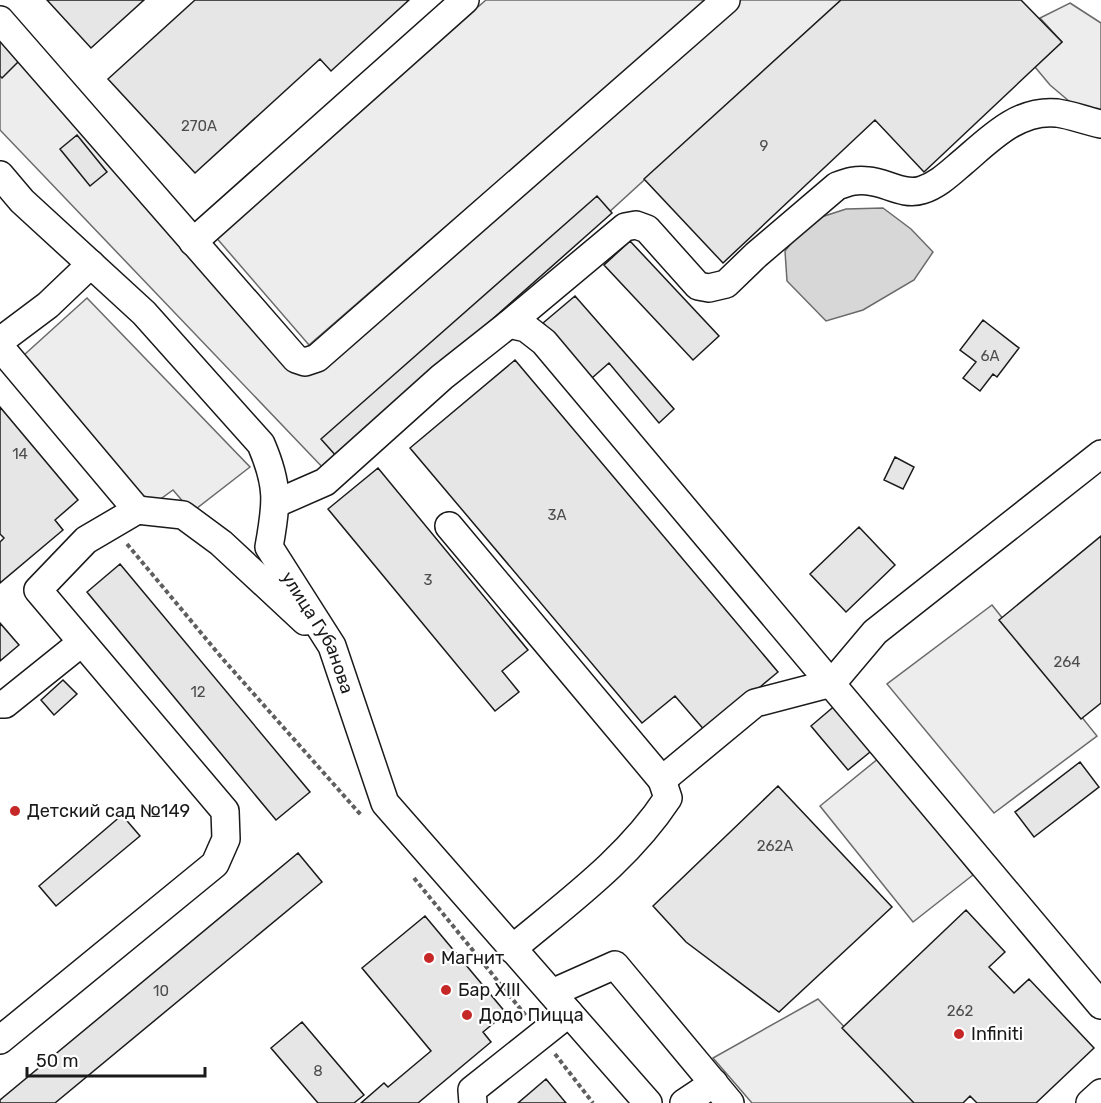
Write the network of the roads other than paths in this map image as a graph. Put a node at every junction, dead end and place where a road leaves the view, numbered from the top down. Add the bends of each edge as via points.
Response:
1 (465, 0) edge
2 (726, 0) edge
3 (0, 20) edge
4 (1101, 124) edge
5 (0, 175) edge
6 (193, 242) junction
7 (91, 264) junction
8 (509, 324) junction
9 (0, 341) edge
10 (0, 347) edge
11 (1101, 454) edge
12 (277, 503) junction
13 (137, 510) junction
14 (449, 526) dead end
15 (221, 543) junction
16 (269, 547) junction
17 (81, 643) junction
18 (332, 646) junction
19 (832, 683) junction
20 (0, 704) edge
21 (662, 780) junction
22 (512, 949) junction
23 (560, 1003) junction
24 (1101, 1005) edge
25 (0, 1040) edge
26 (722, 1093) edge
27 (1101, 1093) edge
28 (473, 1103) edge
29 (648, 1103) edge
30 (684, 1103) edge
31 (1090, 1103) edge

1 - 6 street
2 - 6 street via 317,358 305,362 296,359
3 - 6 street
4 - 8 street via 1054,113 1034,115 1001,130 936,185 919,191 871,181 854,180 837,186 726,284 709,288 698,286 646,229 636,225 625,227
5 - 7 street via 22,201
7 - 9 street
7 - 12 street via 144,313 261,444 272,470
8 - 12 street via 442,377 325,482
8 - 19 street via 526,328 544,342
10 - 13 street
11 - 19 street via 875,632
12 - 16 street
13 - 15 street via 183,515
13 - 17 street via 86,540 39,590
14 - 21 street
15 - 16 street
15 - 18 street
16 - 18 street, улица Губанова
17 - 20 street via 5,704
17 - 25 street via 225,811 226,839 215,864
18 - 22 street, улица Губанова via 386,803
19 - 21 street via 755,703
19 - 24 street
21 - 22 street via 668,798 648,828 595,880
22 - 23 street, улица Губанова
23 - 26 street via 615,965
23 - 28 street via 541,1035 472,1090
23 - 29 street, улица Губанова
26 - 30 street
27 - 31 street

